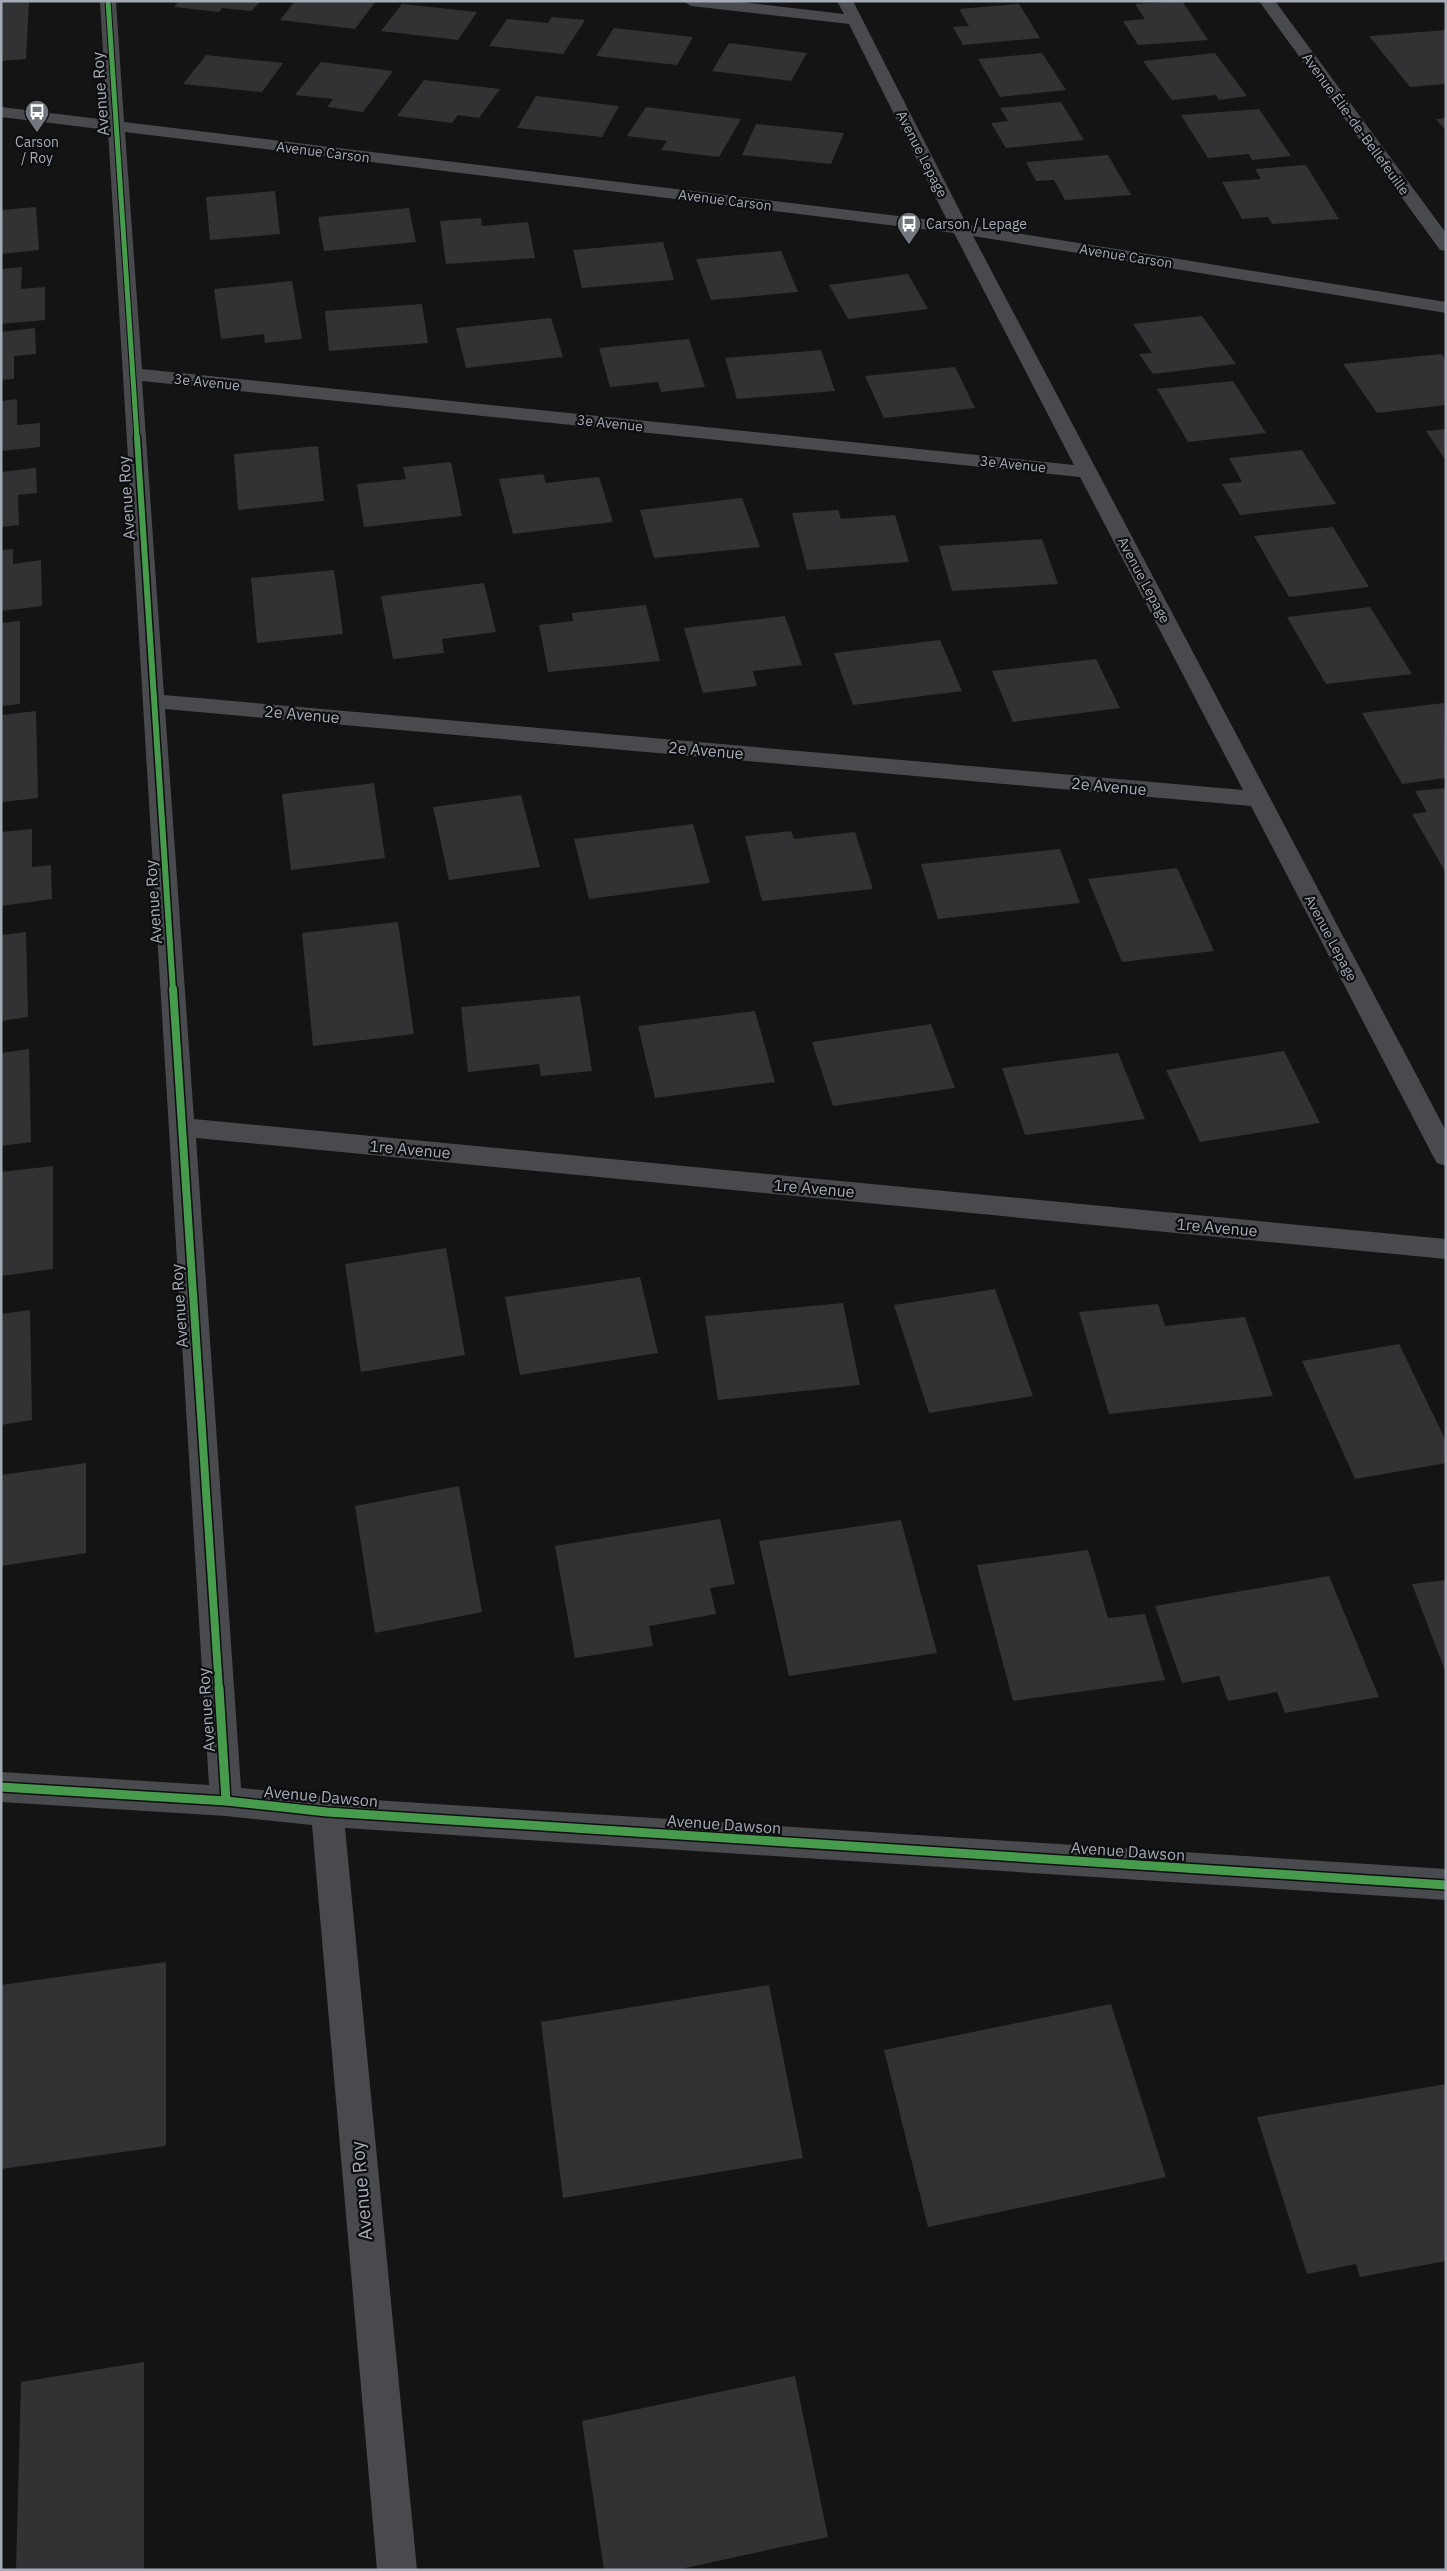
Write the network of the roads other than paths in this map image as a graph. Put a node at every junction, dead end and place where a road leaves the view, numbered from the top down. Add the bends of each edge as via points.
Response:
1 (108, 1) edge
2 (691, 1) edge
3 (845, 1) edge
4 (1266, 1) edge
5 (855, 20) junction
6 (1, 112) edge
7 (116, 127) junction
8 (960, 229) junction
9 (1446, 246) edge
10 (1446, 308) edge
11 (132, 374) junction
12 (1088, 472) junction
13 (153, 701) junction
14 (1258, 799) junction
15 (181, 1127) junction
16 (1446, 1156) edge
17 (1446, 1249) edge
18 (1, 1787) edge
19 (226, 1801) junction
20 (327, 1812) junction
21 (1446, 1885) edge
22 (397, 2570) edge

1 - 7 street, Avenue Roy
2 - 5 street
3 - 5 street, Avenue Lepage
4 - 9 street, Avenue Élie-de-Bellefeuille
5 - 8 street, Avenue Lepage
6 - 7 street, Avenue Carson
7 - 8 street, Avenue Carson
7 - 11 street, Avenue Roy
8 - 10 street, Avenue Carson
8 - 12 street, Avenue Lepage
11 - 12 street, 3e Avenue
11 - 13 street, Avenue Roy
12 - 14 street, Avenue Lepage
13 - 14 street, 2e Avenue
13 - 15 street, Avenue Roy
14 - 16 street, Avenue Lepage
15 - 17 street, 1re Avenue
15 - 19 street, Avenue Roy
18 - 19 street, Avenue Dawson
19 - 20 street, Avenue Dawson
20 - 21 street, Avenue Dawson
20 - 22 street, Avenue Roy

